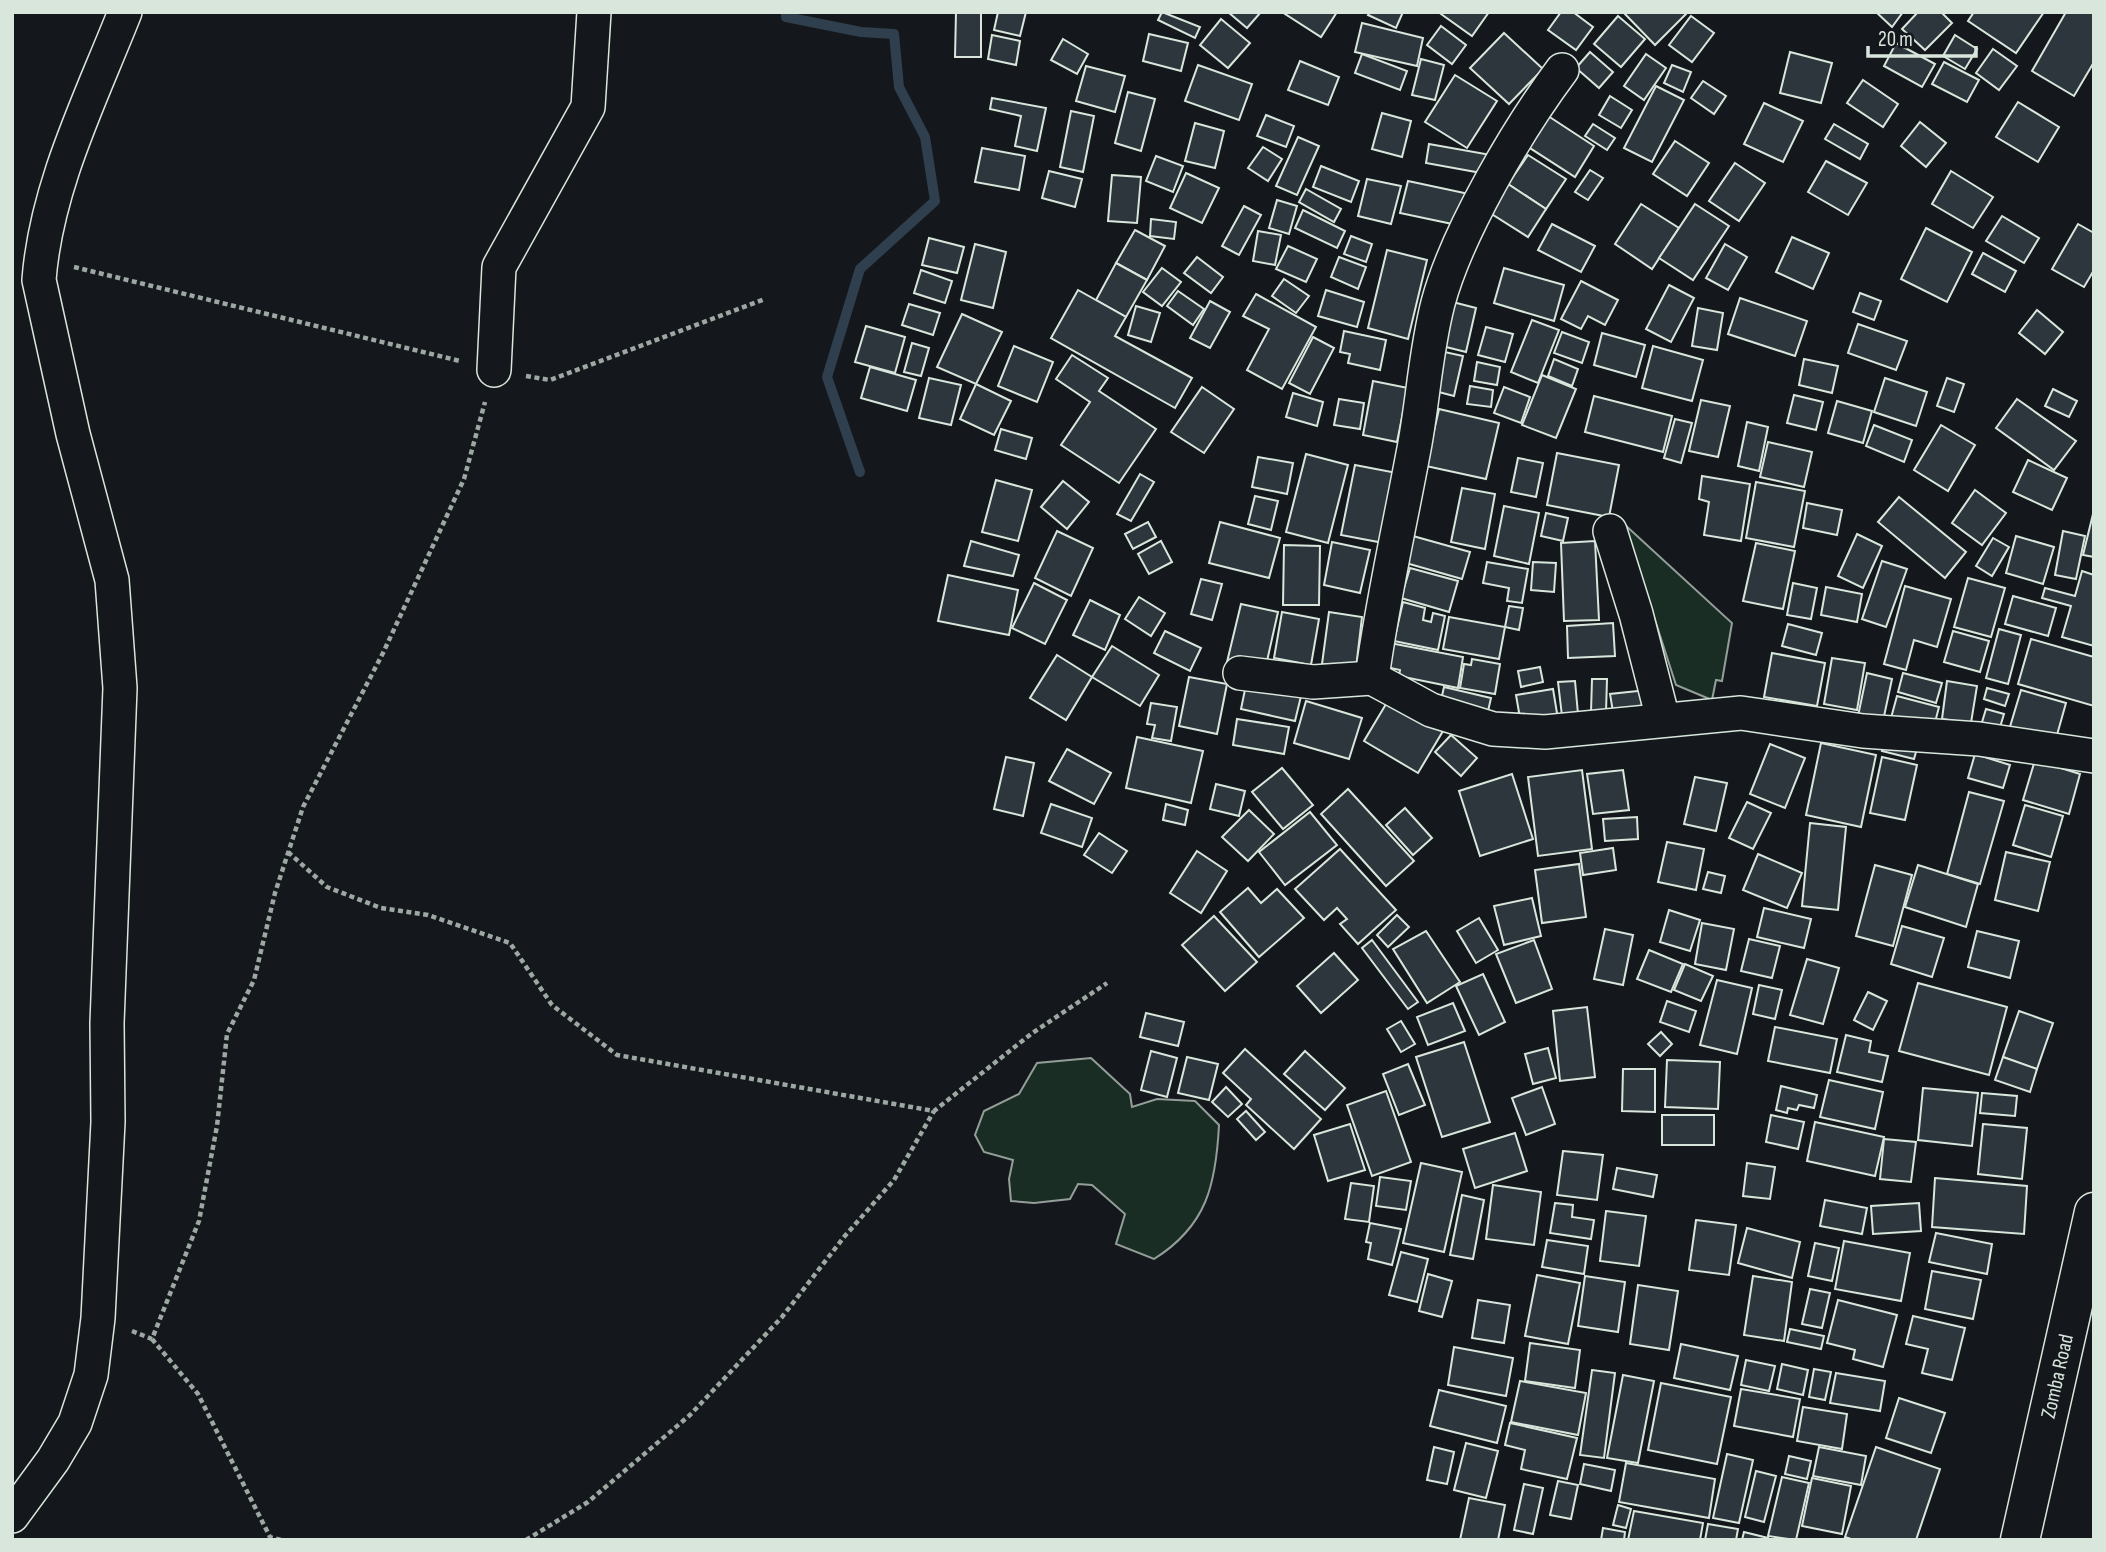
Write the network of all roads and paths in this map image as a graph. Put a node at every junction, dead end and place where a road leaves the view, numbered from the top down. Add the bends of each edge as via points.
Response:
1 (125, 12) edge
2 (594, 12) edge
3 (1562, 70) dead end
4 (41, 258) junction
5 (765, 299) dead end
6 (494, 369) junction
7 (1610, 531) dead end
8 (1240, 673) dead end
9 (1372, 678) junction
10 (1662, 719) junction
11 (2094, 756) edge
12 (288, 852) junction
13 (1107, 983) dead end
14 (934, 1111) junction
15 (2094, 1212) edge
16 (98, 1318) junction
17 (152, 1339) junction
18 (12, 1516) edge
19 (281, 1540) edge
20 (526, 1540) edge
21 (2020, 1540) edge

1 - 4 street via 61,179
2 - 6 street via 589,107 499,267
3 - 9 street via 1513,145 1466,232 1438,302
4 - 6 path
4 - 16 street via 41,302 111,580 118,632 108,1122
5 - 6 path via 550,380
6 - 12 path via 464,479 383,653 303,807
7 - 10 street
8 - 9 street via 1312,682
9 - 10 street via 1431,710 1493,729 1545,733
10 - 11 street via 1741,713
12 - 14 path via 327,887 381,908 428,915 510,943 552,1005 617,1055
12 - 17 path via 254,979 227,1034 217,1126 199,1221
13 - 14 path via 1031,1034
14 - 20 path via 894,1180 782,1317 690,1415 588,1502
15 - 21 highway, Zomba Road
16 - 17 path
16 - 18 street via 91,1375 75,1423
17 - 19 path via 198,1394 270,1537

